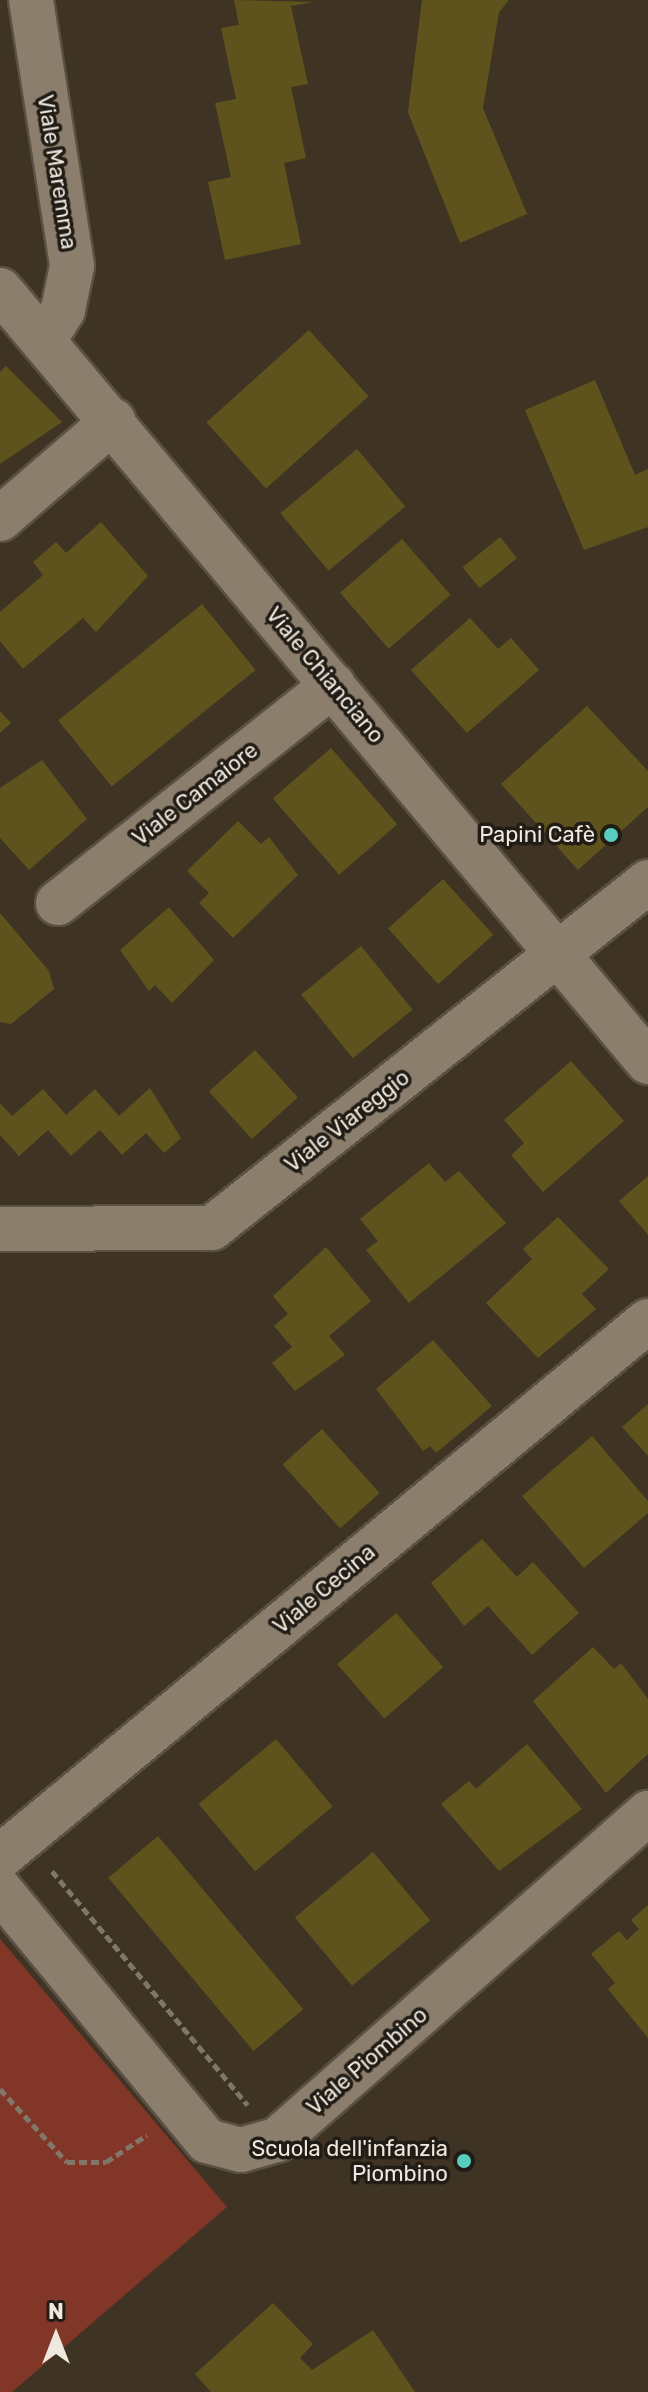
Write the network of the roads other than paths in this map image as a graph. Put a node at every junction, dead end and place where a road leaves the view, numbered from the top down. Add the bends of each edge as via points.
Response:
1 (31, 0) edge
2 (0, 290) edge
3 (45, 339) junction
4 (113, 421) junction
5 (0, 519) edge
6 (333, 685) junction
7 (648, 882) edge
8 (58, 903) dead end
9 (558, 954) junction
10 (648, 1062) edge
11 (0, 1229) edge
12 (648, 1321) edge
13 (648, 1813) edge
14 (12, 1848) edge
15 (0, 1890) edge

1 - 3 street, Viale Maremma via 72,266 63,310
2 - 3 street, Viale Chianciano
3 - 4 street, Viale Chianciano
4 - 5 street
4 - 6 street, Viale Chianciano
6 - 8 street, Viale Camaiore
6 - 9 street, Viale Chianciano
7 - 9 street, Viale Viareggio
9 - 10 street, Viale Chianciano
9 - 11 street, Viale Viareggio via 212,1228
12 - 14 street, Viale Cecina
13 - 15 street, Viale Piombino via 277,2140 241,2150 207,2141

